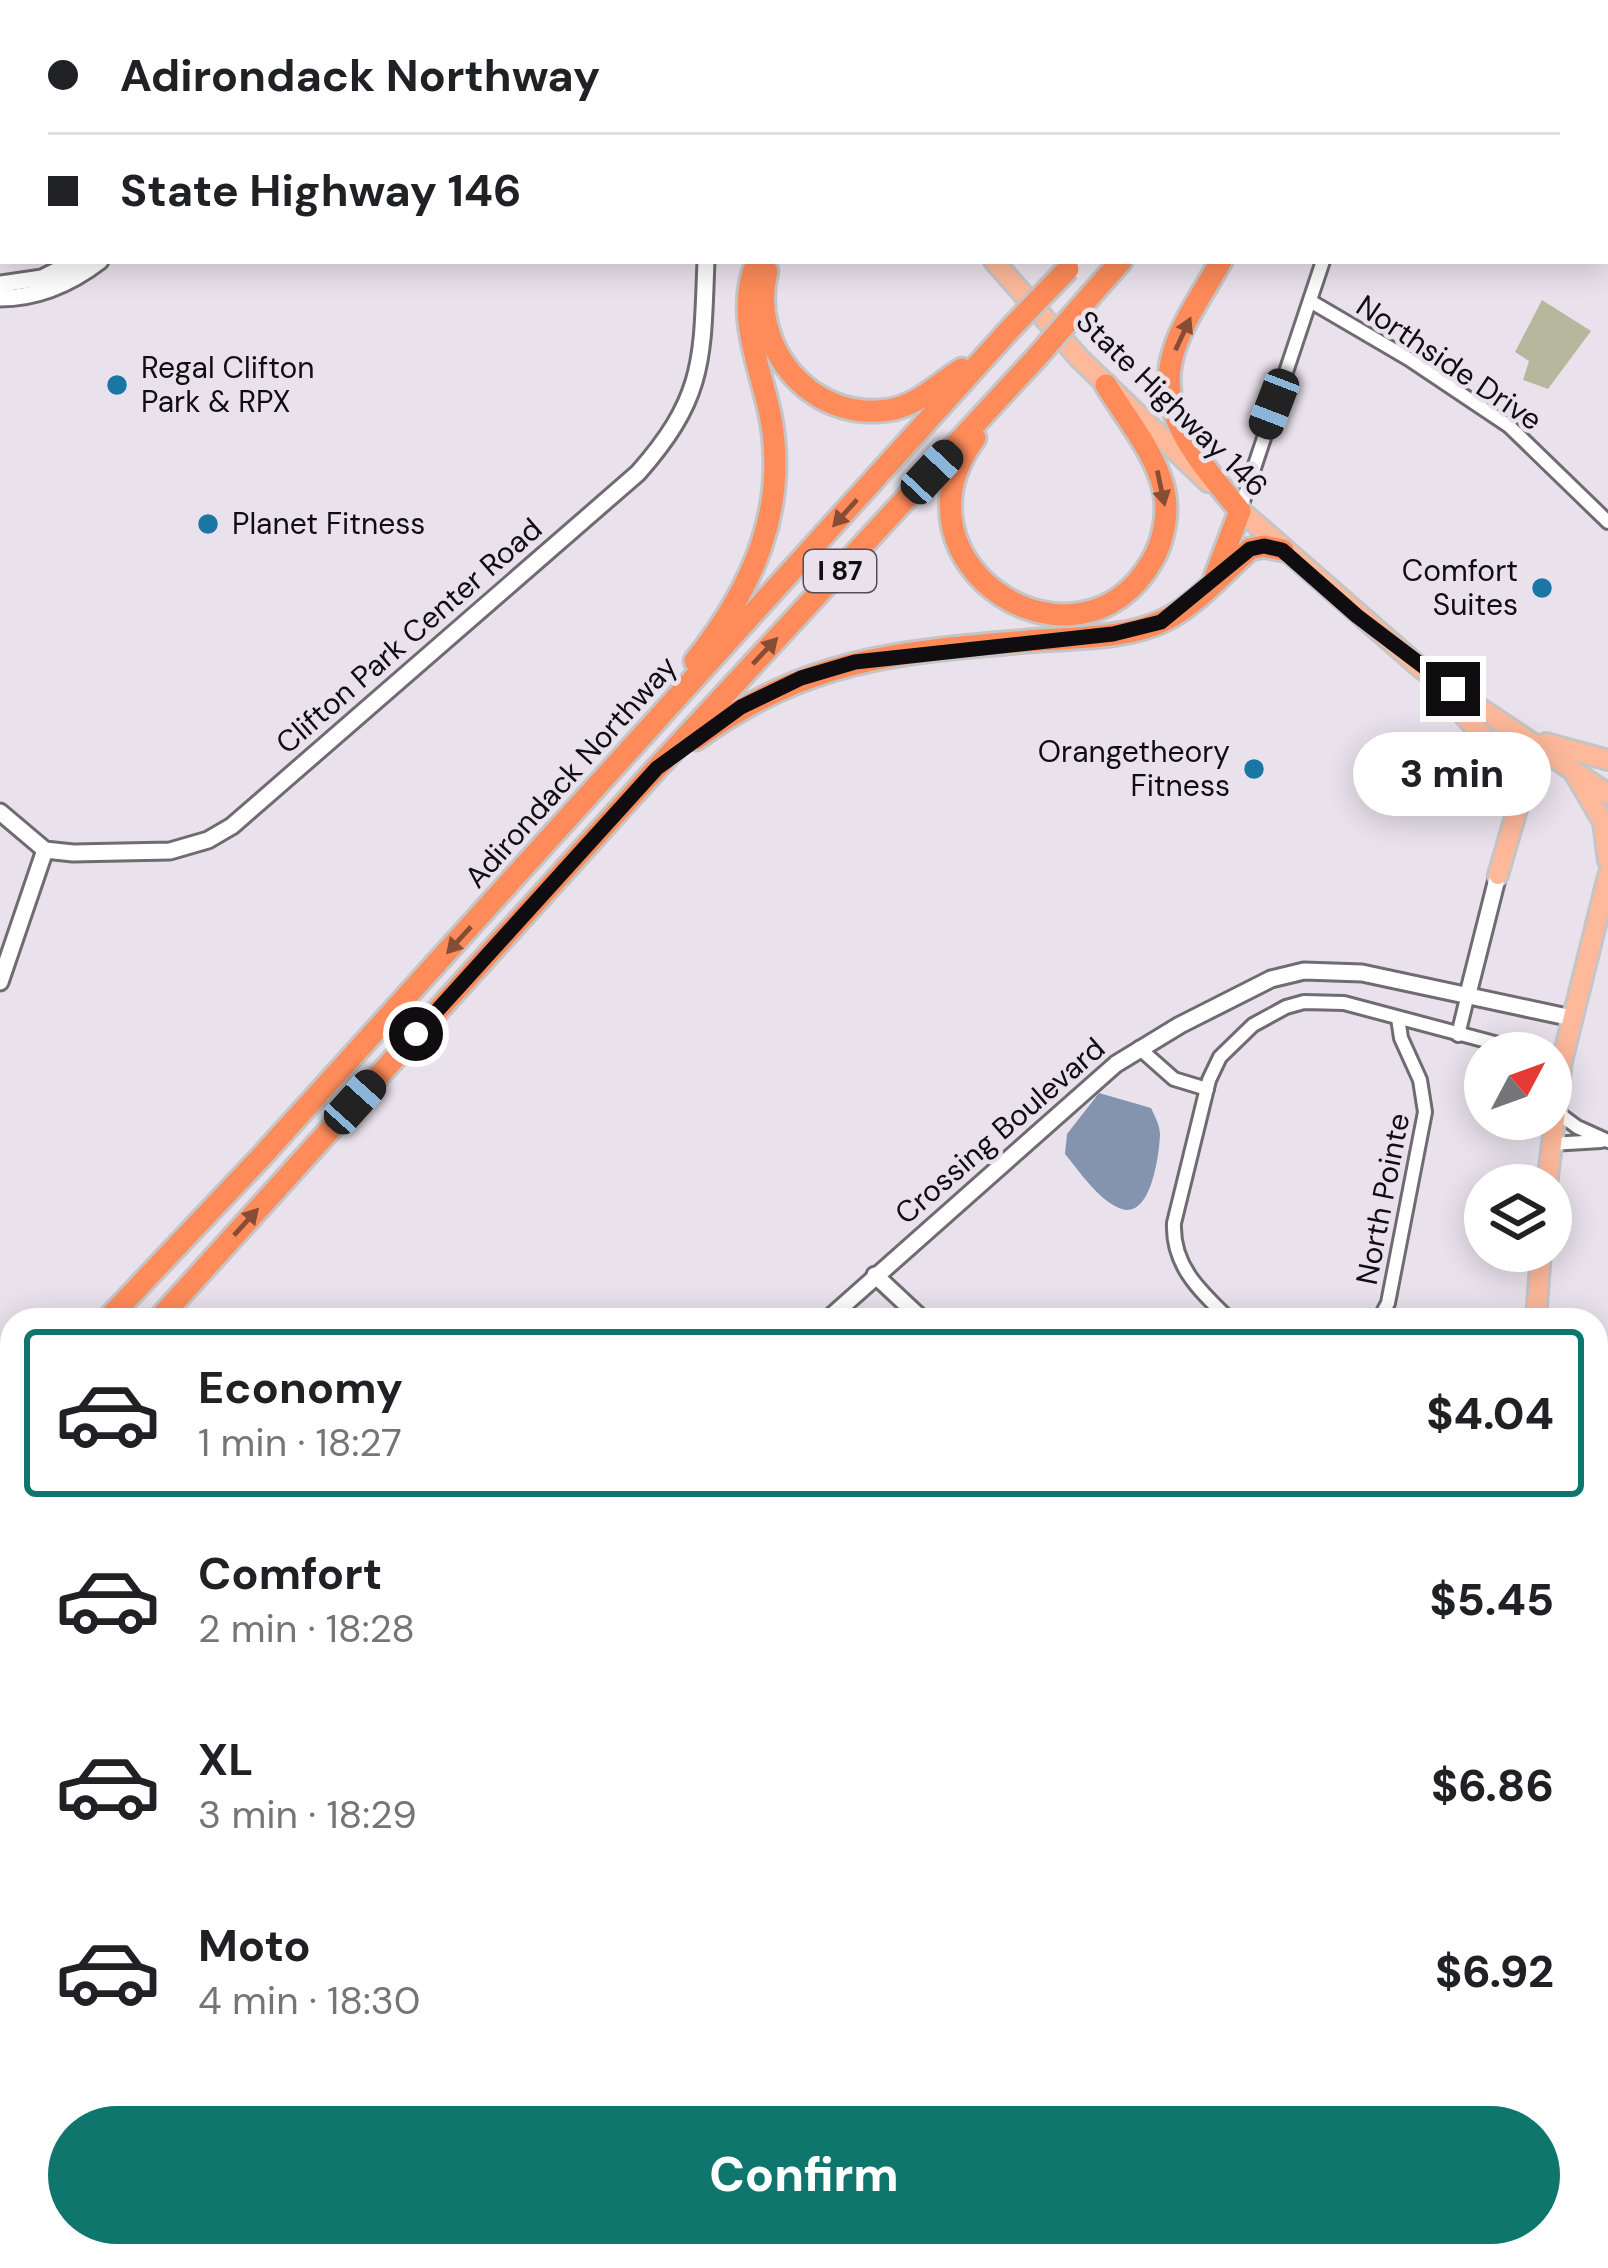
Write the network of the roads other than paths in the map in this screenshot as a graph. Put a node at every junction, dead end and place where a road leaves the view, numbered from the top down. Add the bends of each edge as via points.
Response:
1 (70, 264) edge
2 (95, 264) edge
3 (706, 264) edge
4 (760, 264) edge
5 (760, 264) edge
6 (996, 264) edge
7 (1118, 264) edge
8 (1219, 264) edge
9 (1322, 264) edge
10 (1071, 265) edge
11 (0, 284) edge
12 (0, 298) edge
13 (1310, 301) junction
14 (980, 364) junction
15 (1029, 365) junction
16 (1106, 386) junction
17 (1240, 511) junction
18 (1608, 522) edge
19 (1282, 550) junction
20 (1214, 580) junction
21 (1422, 668) junction
22 (651, 730) junction
23 (1519, 733) junction
24 (1608, 760) edge
25 (657, 768) junction
26 (1573, 770) junction
27 (1608, 794) edge
28 (0, 812) edge
29 (45, 850) junction
30 (1608, 861) edge
31 (1498, 875) joint
32 (1608, 876) edge
33 (0, 982) edge
34 (1468, 994) junction
35 (1398, 1018) junction
36 (1572, 1018) junction
37 (1569, 1032) edge
38 (1459, 1035) junction
39 (1464, 1036) edge
40 (1139, 1048) junction
41 (1207, 1089) junction
42 (1572, 1123) edge
43 (1551, 1140) edge
44 (1608, 1141) edge
45 (1551, 1144) junction
46 (1549, 1164) edge
47 (1539, 1272) edge
48 (875, 1275) junction
49 (118, 1308) edge
50 (169, 1308) edge
51 (840, 1308) edge
52 (909, 1308) edge
53 (1218, 1308) edge
54 (1385, 1308) edge
55 (1537, 1308) edge

1 - 11 street
2 - 12 street via 58,287
3 - 29 street, Clifton Park Center Road via 694,391 638,472 232,826 149,854
4 - 14 highway via 771,343 790,374 818,396 857,410 891,410
5 - 22 highway via 748,307 774,446 766,536 746,587
6 - 16 main road, State Highway 146
7 - 15 highway, Adirondack Northway / I 87, bridge
17 -> 8 highway via 1190,447 1170,395 1182,333
9 - 13 street
10 - 14 highway, Adirondack Northway / I 87, bridge
13 - 17 street
13 - 18 street, Northside Drive via 1509,426
14 -> 22 highway, Adirondack Northway / I 87
16 -> 15 highway via 1156,466 1165,492 1162,538 1143,578 1114,602 1041,613 997,595 970,569 950,503 970,445
25 -> 15 highway, Adirondack Northway / I 87
16 - 17 main road, State Highway 146
17 - 19 main road, State Highway 146
17 - 20 highway
19 - 20 highway via 1250,549
19 - 21 main road, State Highway 146
20 - 25 highway via 1175,614 1142,628 915,653 801,678 741,707
21 - 23 main road, State Highway 146
21 - 31 main road via 1517,772 1519,803
22 -> 49 highway, Adirondack Northway / I 87
23 - 24 main road
23 - 26 main road, State Highway 146
50 -> 25 highway, Adirondack Northway / I 87
26 - 27 main road, State Highway 146
26 - 30 main road via 1603,822
28 - 29 street
29 - 33 street
31 - 34 street
32 - 36 main road
34 - 36 street, Crossing Boulevard
34 - 38 street
34 - 40 street, Crossing Boulevard via 1362,973 1286,973
35 - 38 street
35 - 41 street via 1325,1000 1286,1007 1230,1044
35 - 54 street, North Pointe via 1425,1112
36 - 37 main road
38 - 39 street
40 - 41 street via 1174,1079
40 - 48 street, Crossing Boulevard
41 - 53 street via 1173,1247
42 - 44 street
43 - 45 main road
44 - 45 street
45 - 46 main road
47 - 55 main road
48 - 51 street, Crossing Boulevard
48 - 52 street

